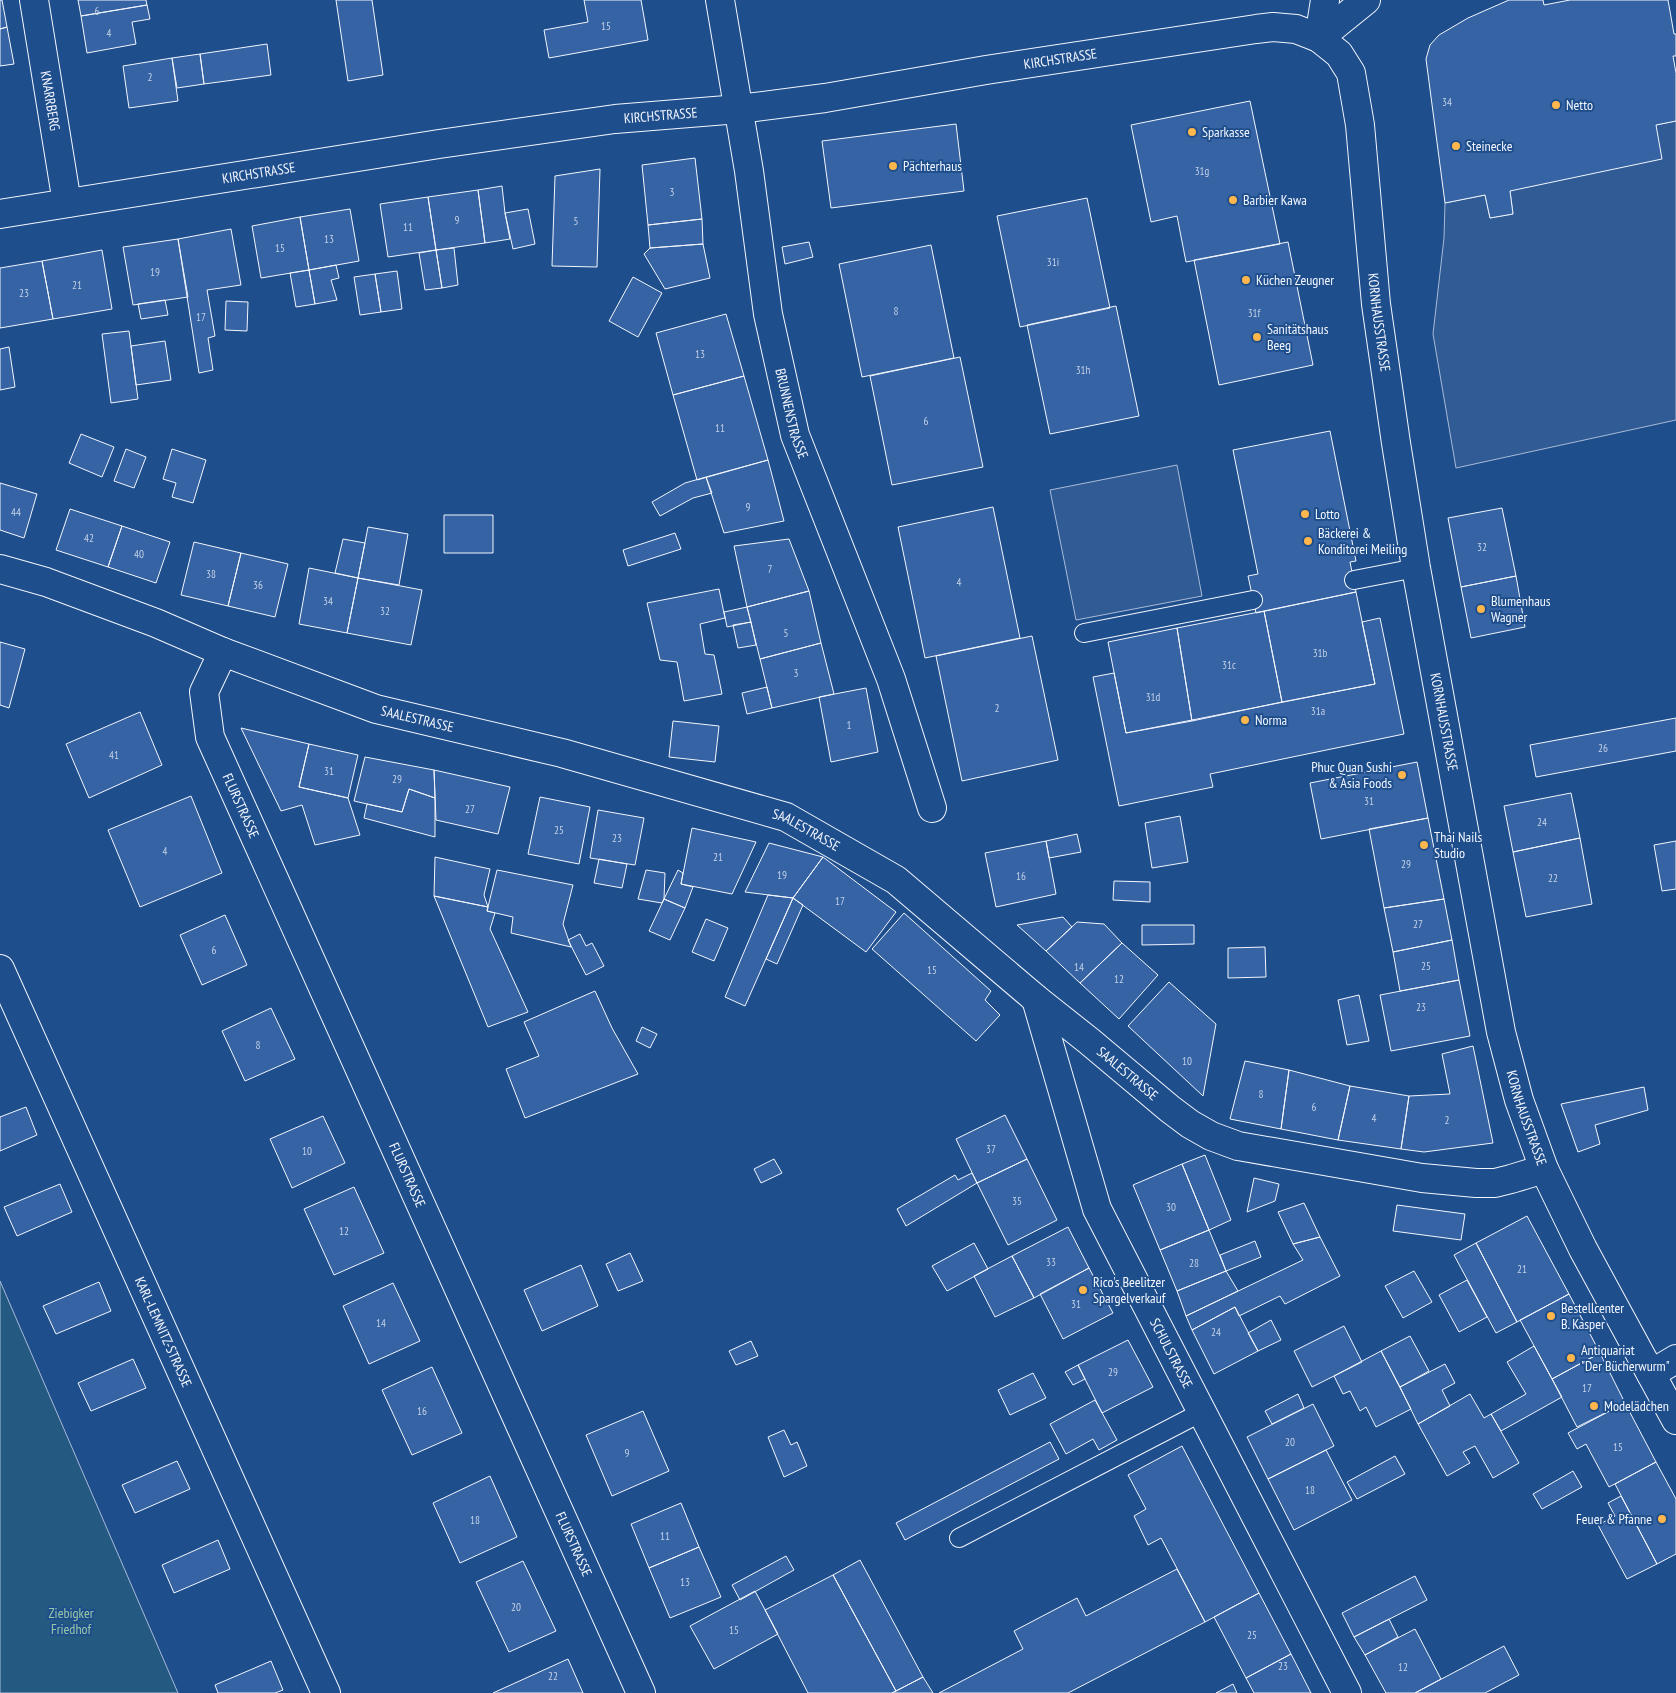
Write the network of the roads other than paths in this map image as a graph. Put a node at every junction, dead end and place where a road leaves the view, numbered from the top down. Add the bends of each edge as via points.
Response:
1 (34, 0) edge
2 (720, 0) edge
3 (1325, 0) edge
4 (1366, 0) edge
5 (1319, 38) junction
6 (739, 108) junction
7 (67, 203) junction
8 (0, 214) edge
9 (1416, 568) junction
10 (0, 569) edge
11 (1354, 580) dead end
12 (1253, 600) dead end
13 (1084, 634) dead end
14 (223, 652) junction
15 (932, 808) dead end
16 (0, 969) edge
17 (1036, 999) junction
18 (1544, 1168) junction
19 (1676, 1359) edge
20 (1651, 1374) junction
21 (1202, 1412) junction
22 (1676, 1420) edge
23 (960, 1538) dead end
24 (326, 1693) edge
25 (641, 1693) edge
26 (1347, 1693) edge

1 - 7 street, KNARRBERG
2 - 6 street, BRUNNENSTRASSE
3 - 5 street
4 - 5 street
5 - 6 street, KIRCHSTRASSE via 1296,29 1256,29 825,98
5 - 9 street, KORNHAUSSTRASSE via 1339,54 1351,72 1355,91 1376,304
6 - 7 street, KIRCHSTRASSE via 615,119
6 - 15 street, BRUNNENSTRASSE via 768,314 795,435 892,679
7 - 8 street, KIRCHSTRASSE
9 - 11 lane
9 - 18 street, KORNHAUSSTRASSE via 1501,1032 1519,1100
10 - 14 street, SAALESTRASSE via 46,582 138,616
12 - 13 lane
14 - 17 street, SAALESTRASSE via 376,709 562,754 786,818 896,880
14 - 25 street, FLURSTRASSE via 204,692 210,737
16 - 24 street, KARL-LEMNITZ-STRASSE
17 - 18 street, SAALESTRASSE via 1190,1124 1238,1146 1422,1178 1476,1183 1511,1180
17 - 21 street, SCHULSTRASSE via 1097,1210
18 - 20 street, KORNHAUSSTRASSE via 1583,1249
19 - 20 street
20 - 22 street, KORNHAUSSTRASSE
21 - 23 lane
21 - 26 street, SCHULSTRASSE

